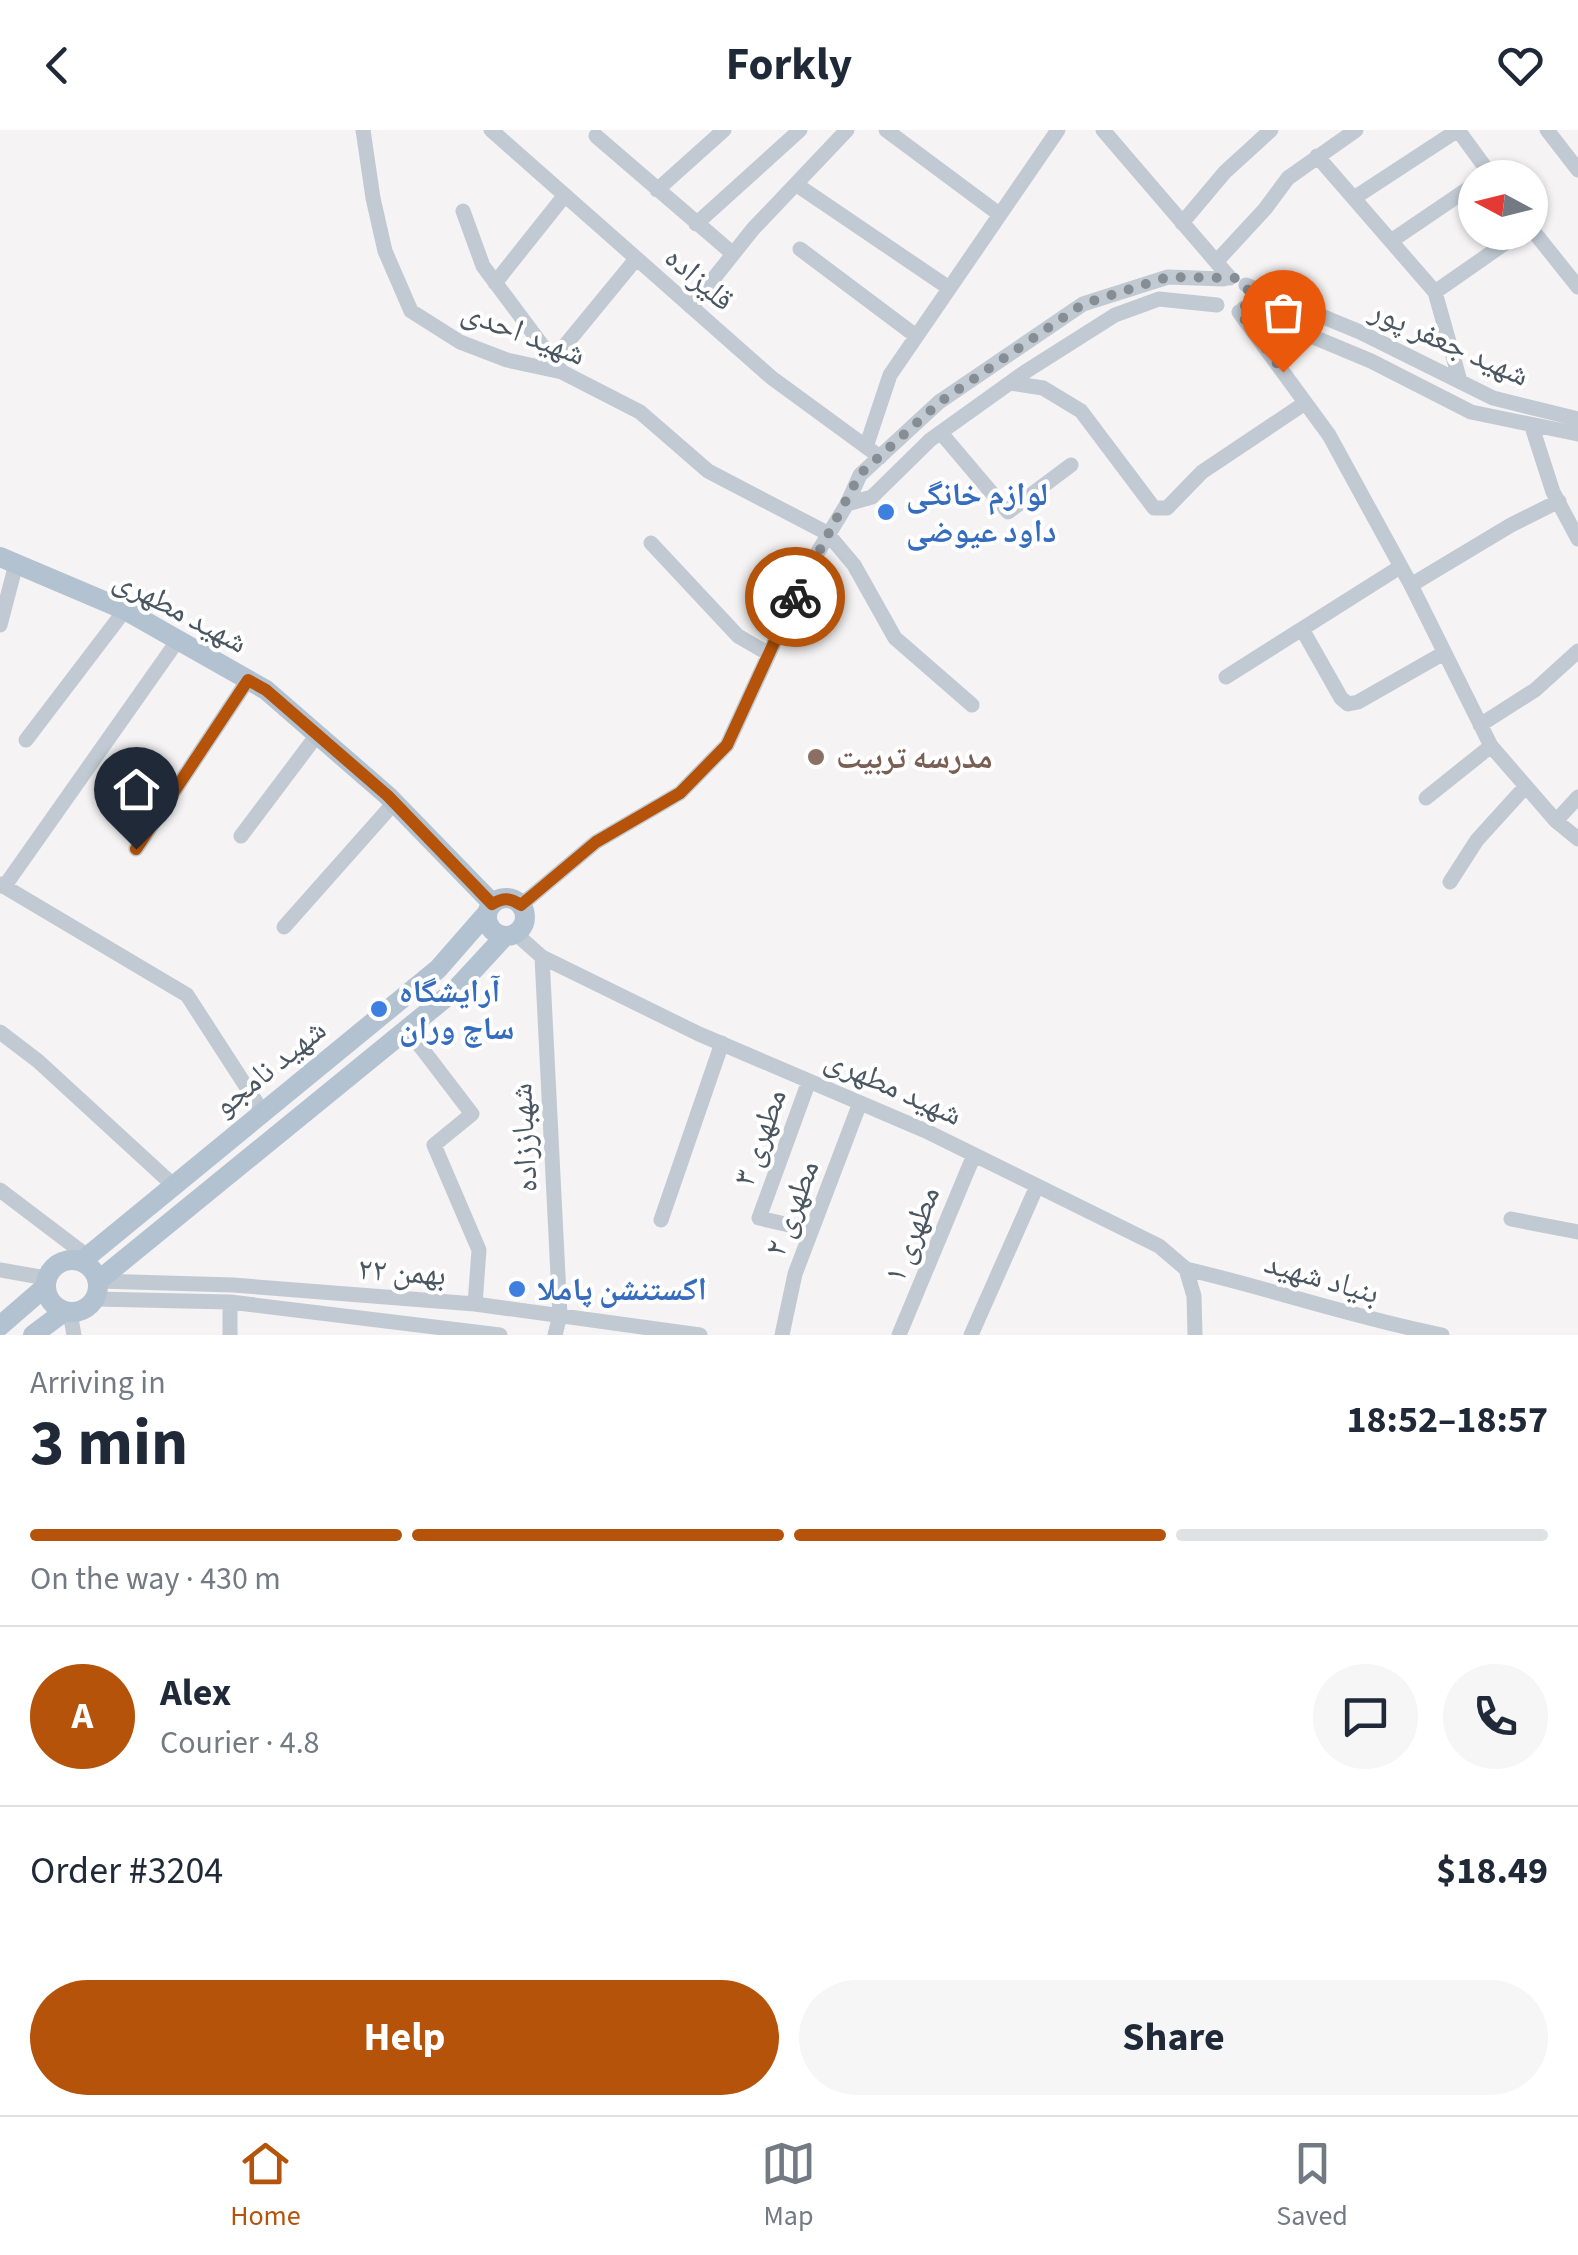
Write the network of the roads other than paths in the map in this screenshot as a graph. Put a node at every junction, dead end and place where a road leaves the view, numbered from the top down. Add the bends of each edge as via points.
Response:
1 (364, 130) edge
2 (491, 130) edge
3 (724, 130) edge
4 (800, 130) edge
5 (848, 130) edge
6 (886, 130) edge
7 (1058, 130) edge
8 (1271, 130) edge
9 (1356, 130) edge
10 (1458, 130) edge
11 (1547, 130) edge
12 (597, 132) edge
13 (1111, 132) edge
14 (1317, 156) junction
15 (1478, 160) edge
16 (1578, 170) edge
17 (797, 185) junction
18 (657, 190) junction
19 (565, 196) junction
20 (1458, 196) edge
21 (1354, 198) junction
22 (463, 212) dead end
23 (999, 214) junction
24 (1182, 223) junction
25 (696, 224) junction
26 (1391, 241) junction
27 (800, 249) dead end
28 (1548, 249) edge
29 (1495, 250) edge
30 (732, 253) junction
31 (636, 258) junction
32 (1216, 262) junction
33 (1227, 278) junction
34 (495, 283) junction
35 (1246, 285) junction
36 (1578, 287) edge
37 (949, 288) junction
38 (1435, 292) junction
39 (1217, 305) junction
40 (691, 307) junction
41 (1242, 310) junction
42 (916, 336) junction
43 (557, 366) junction
44 (1460, 382) junction
45 (1010, 383) junction
46 (1305, 403) junction
47 (1578, 419) edge
48 (1532, 427) junction
49 (940, 433) junction
50 (1578, 434) edge
51 (873, 452) junction
52 (1071, 465) dead end
53 (1559, 501) junction
54 (847, 504) junction
55 (827, 533) junction
56 (1576, 533) edge
57 (650, 543) dead end
58 (8, 561) edge
59 (1400, 567) junction
60 (1411, 585) junction
61 (125, 610) junction
62 (0, 625) edge
63 (1302, 629) junction
64 (178, 640) junction
65 (1578, 651) edge
66 (1444, 653) junction
67 (769, 654) junction
68 (1226, 677) dead end
69 (248, 680) junction
70 (972, 704) dead end
71 (1480, 725) junction
72 (318, 735) junction
73 (26, 740) dead end
74 (1491, 746) junction
75 (1526, 786) junction
76 (1426, 798) dead end
77 (1578, 798) edge
78 (394, 803) junction
79 (1556, 821) junction
80 (242, 836) dead end
81 (1578, 839) edge
82 (136, 849) dead end
83 (1450, 882) dead end
84 (2, 886) edge
85 (521, 905) junction
86 (490, 908) junction
87 (284, 927) dead end
88 (510, 935) junction
89 (542, 957) junction
90 (406, 1029) junction
91 (0, 1032) edge
92 (722, 1044) junction
93 (808, 1080) junction
94 (860, 1103) junction
95 (262, 1111) junction
96 (974, 1155) junction
97 (172, 1184) junction
98 (1037, 1186) junction
99 (0, 1190) edge
100 (1512, 1218) dead end
101 (661, 1220) dead end
102 (812, 1230) junction
103 (1578, 1232) edge
104 (84, 1258) junction
105 (1186, 1269) junction
106 (0, 1270) edge
107 (46, 1283) junction
108 (96, 1290) junction
109 (230, 1302) junction
110 (475, 1304) junction
111 (68, 1312) junction
112 (560, 1315) junction
113 (0, 1326) edge
114 (33, 1335) edge
115 (74, 1335) edge
116 (230, 1335) edge
117 (500, 1335) edge
118 (556, 1335) edge
119 (700, 1335) edge
120 (782, 1335) edge
121 (900, 1335) edge
122 (970, 1335) edge
123 (1196, 1335) edge
124 (1442, 1335) edge

1 - 43 street, شهید احدی via 385,251 412,311 460,342 507,360
2 - 19 street, قلیزاده
3 - 18 street
4 - 25 street
5 - 17 street
6 - 23 street
7 - 23 street
8 - 24 street
9 - 14 street
10 - 15 street
10 - 21 street
11 - 16 street
12 - 18 street
13 - 24 street
14 - 21 street
14 - 32 street via 1288,178
17 - 30 street
17 - 37 street
18 - 25 street
19 - 31 street, قلیزاده
19 - 34 street
20 - 26 street
21 - 26 street
22 - 34 street
23 - 37 street
24 - 32 street
25 - 30 street
26 - 38 street
27 - 42 street
28 - 36 street
29 - 38 street
30 - 40 street
31 - 40 street, قلیزاده
31 - 43 street
32 - 33 street
33 - 35 street
33 - 39 street via 1214,293
33 - 51 street via 1168,277 1083,304
34 - 43 street
35 - 41 street
35 - 44 street, شهید جعفر پور
37 - 42 street
38 - 44 street
39 - 41 street via 1228,313
39 - 45 street via 1159,299 1115,315
40 - 51 street, قلیزاده via 772,378
41 - 46 street
41 - 48 street, شهید جعفر پور via 1371,361 1471,412
42 - 51 street via 890,376
43 - 55 street, شهید احدی via 640,412 708,471
44 - 47 street, شهید جعفر پور via 1492,398
45 - 46 street via 1043,388 1082,411 1154,508 1168,508 1202,472
45 - 49 street
46 - 59 street
48 - 50 street, شهید جعفر پور
48 - 53 street
49 - 52 street via 1008,512
49 - 54 street via 872,497
51 - 54 street
53 - 56 street
53 - 60 street
54 - 55 street
55 - 67 street
55 - 70 street via 854,564 895,638
57 - 67 street via 738,636
58 - 61 main road, شهید مطهری
58 - 62 street
59 - 60 street
59 - 63 street
60 - 66 street
61 - 64 main road, شهید مطهری
61 - 73 street
63 - 66 street via 1348,704
63 - 68 street
64 - 69 main road, شهید مطهری
64 - 84 street
65 - 71 street
66 - 71 street
67 - 85 street via 727,745 680,793 596,842
69 - 72 main road, شهید مطهری
69 - 82 street
71 - 74 street
72 - 78 main road, شهید مطهری
72 - 80 street
74 - 75 street
74 - 76 street
75 - 79 street
75 - 83 street
77 - 79 street
78 - 86 main road, شهید مطهری
78 - 87 street
79 - 81 street
84 - 95 street via 187,995
85 - 86 main road via 502,898
85 - 88 main road via 523,926
86 - 88 main road via 488,924
86 - 95 main road, شهید نامجو via 438,969
88 - 89 street, شهید مطهری
88 - 90 main road, شهید نامجو
89 - 92 street, شهید مطهری
89 - 112 street, شهباززاده
90 - 108 main road, شهید نامجو
90 - 110 street via 472,1114 434,1145 480,1250
91 - 97 street
92 - 93 street, شهید مطهری
92 - 101 street
93 - 94 street, شهید مطهری
93 - 102 street, مطهری ۳ via 758,1218
94 - 96 street, شهید مطهری
94 - 102 street, مطهری ۲
95 - 97 main road, شهید نامجو
96 - 98 street, شهید مطهری
96 - 121 street, مطهری ۱
97 - 104 main road, شهید نامجو
98 - 105 street, شهید مطهری via 1159,1246
98 - 122 street
99 - 104 street
100 - 103 street
102 - 120 street, مطهری ۲ via 794,1274
104 - 107 main road via 64,1260
104 - 108 main road
105 - 123 street
105 - 124 street, بنیاد شهید
106 - 107 street
107 - 111 main road via 51,1302
107 - 113 main road
108 - 109 street, ۲۲ بهمن
108 - 110 street, ۲۲ بهمن via 233,1285
108 - 111 main road via 82,1310
109 - 116 street
109 - 117 street, ۲۲ بهمن
110 - 112 street, ۲۲ بهمن
111 - 114 main road
111 - 115 street
112 - 118 street, شهباززاده
112 - 119 street, ۲۲ بهمن

